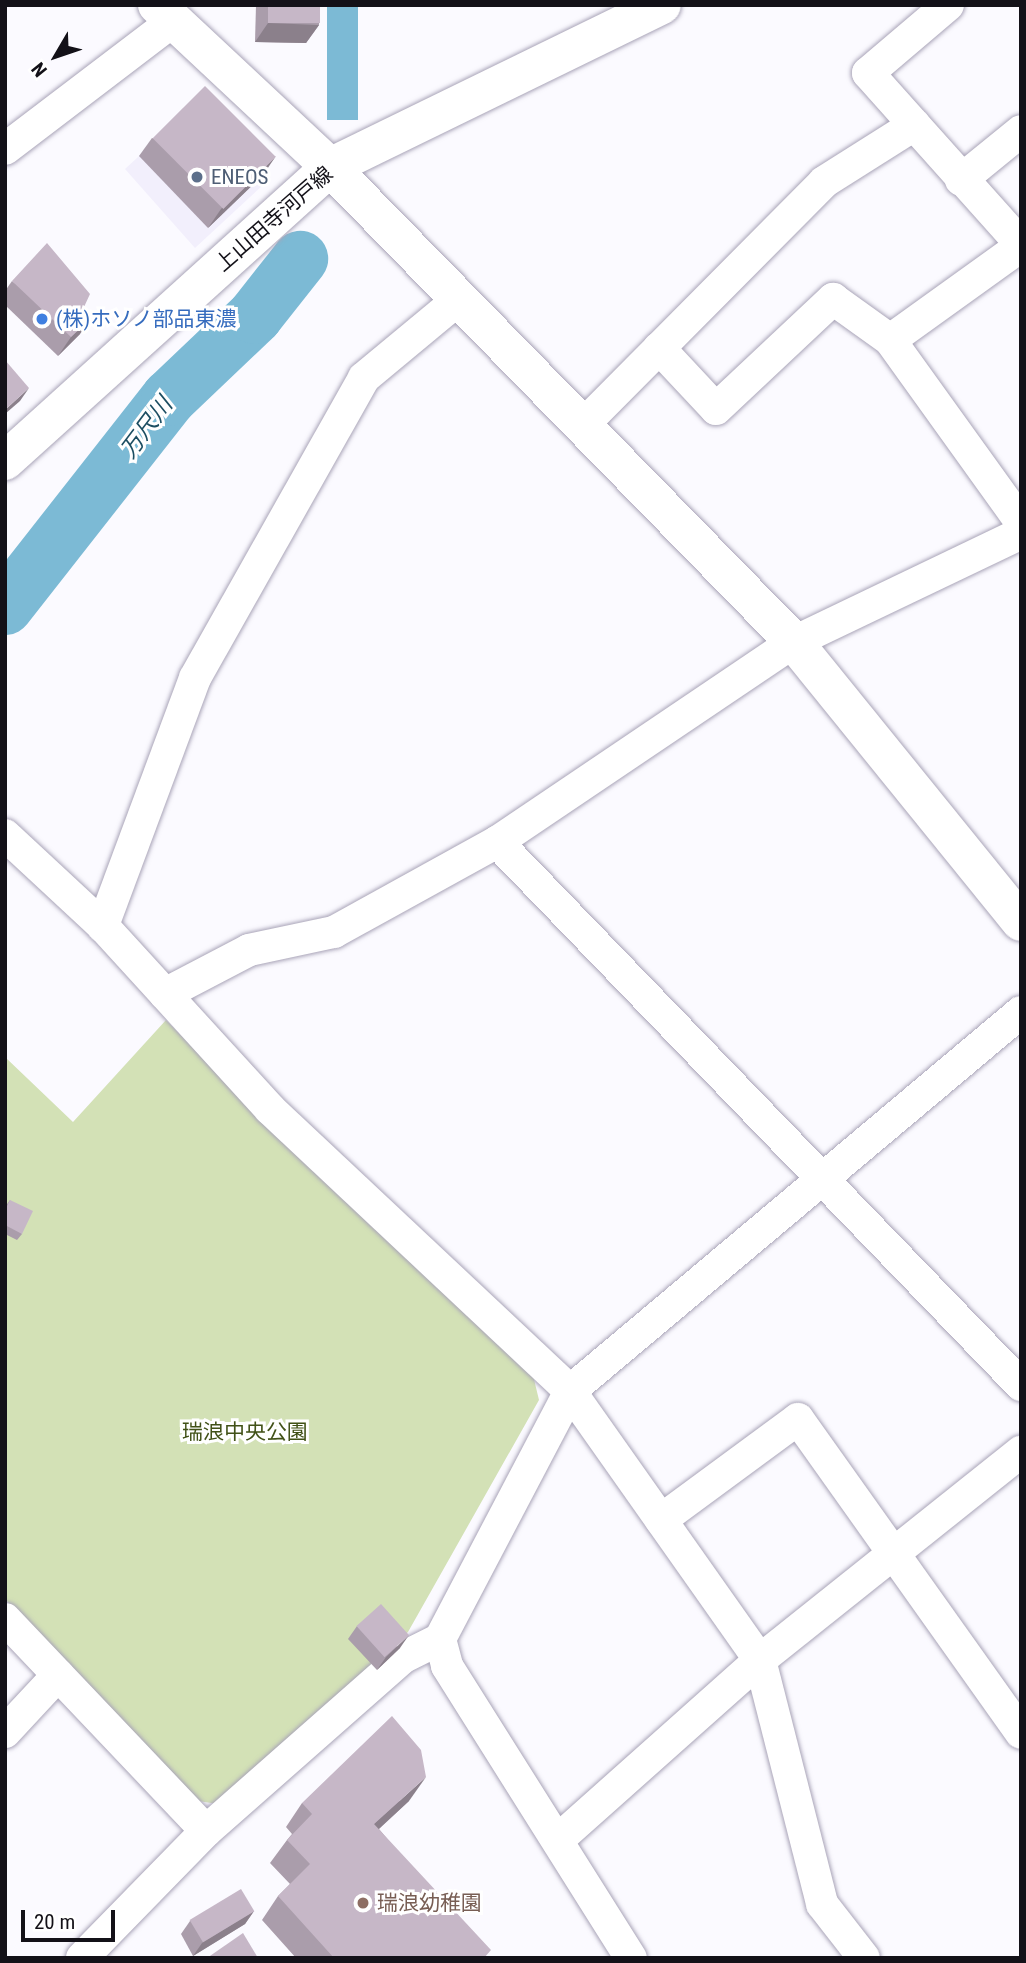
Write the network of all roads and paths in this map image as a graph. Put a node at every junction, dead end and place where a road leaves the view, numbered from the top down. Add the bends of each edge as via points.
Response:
1 (662, 5) edge
2 (948, 5) edge
3 (165, 13) edge
4 (914, 125) junction
5 (1021, 131) edge
6 (5, 149) edge
7 (330, 167) junction
8 (961, 180) junction
9 (1021, 245) edge
10 (459, 299) junction
11 (890, 340) junction
12 (659, 348) junction
13 (583, 425) junction
14 (5, 461) edge
15 (1021, 522) edge
16 (1021, 533) edge
17 (794, 642) junction
18 (497, 842) junction
19 (17, 845) edge
20 (1021, 922) edge
21 (103, 926) junction
22 (164, 994) junction
23 (1021, 1012) edge
24 (817, 1180) junction
25 (1021, 1385) edge
26 (569, 1391) junction
27 (1021, 1452) edge
28 (661, 1520) junction
29 (894, 1554) junction
30 (5, 1619) edge
31 (440, 1639) junction
32 (760, 1660) junction
33 (58, 1675) junction
34 (5, 1732) edge
35 (1021, 1733) edge
36 (205, 1831) junction
37 (559, 1838) junction
38 (82, 1958) edge
39 (632, 1958) edge
40 (864, 1958) edge

1 - 7 street, 上山田寺河戸線
2 - 4 street via 868,73
3 - 6 street
3 - 7 street
4 - 8 street
4 - 12 street via 824,182
5 - 8 street
7 - 10 street
7 - 14 street, 上山田寺河戸線
8 - 9 street
9 - 11 street
10 - 13 street
10 - 21 street via 357,390 195,678
11 - 12 street via 833,299 716,409
11 - 15 street
12 - 13 street
13 - 17 street
16 - 17 street
17 - 18 street
17 - 20 street
18 - 22 street via 334,932 249,950
18 - 24 street
19 - 21 street
21 - 22 street
22 - 26 street via 270,1109
23 - 24 street
24 - 25 street
24 - 26 street
26 - 28 street
26 - 31 street
27 - 29 street
28 - 29 street via 799,1419
28 - 32 street
29 - 32 street
29 - 35 street
30 - 33 street
31 - 36 street via 402,1658
31 - 37 street via 447,1666
32 - 37 street
32 - 40 street via 822,1904
33 - 34 street
33 - 36 street
36 - 38 street
37 - 39 street

